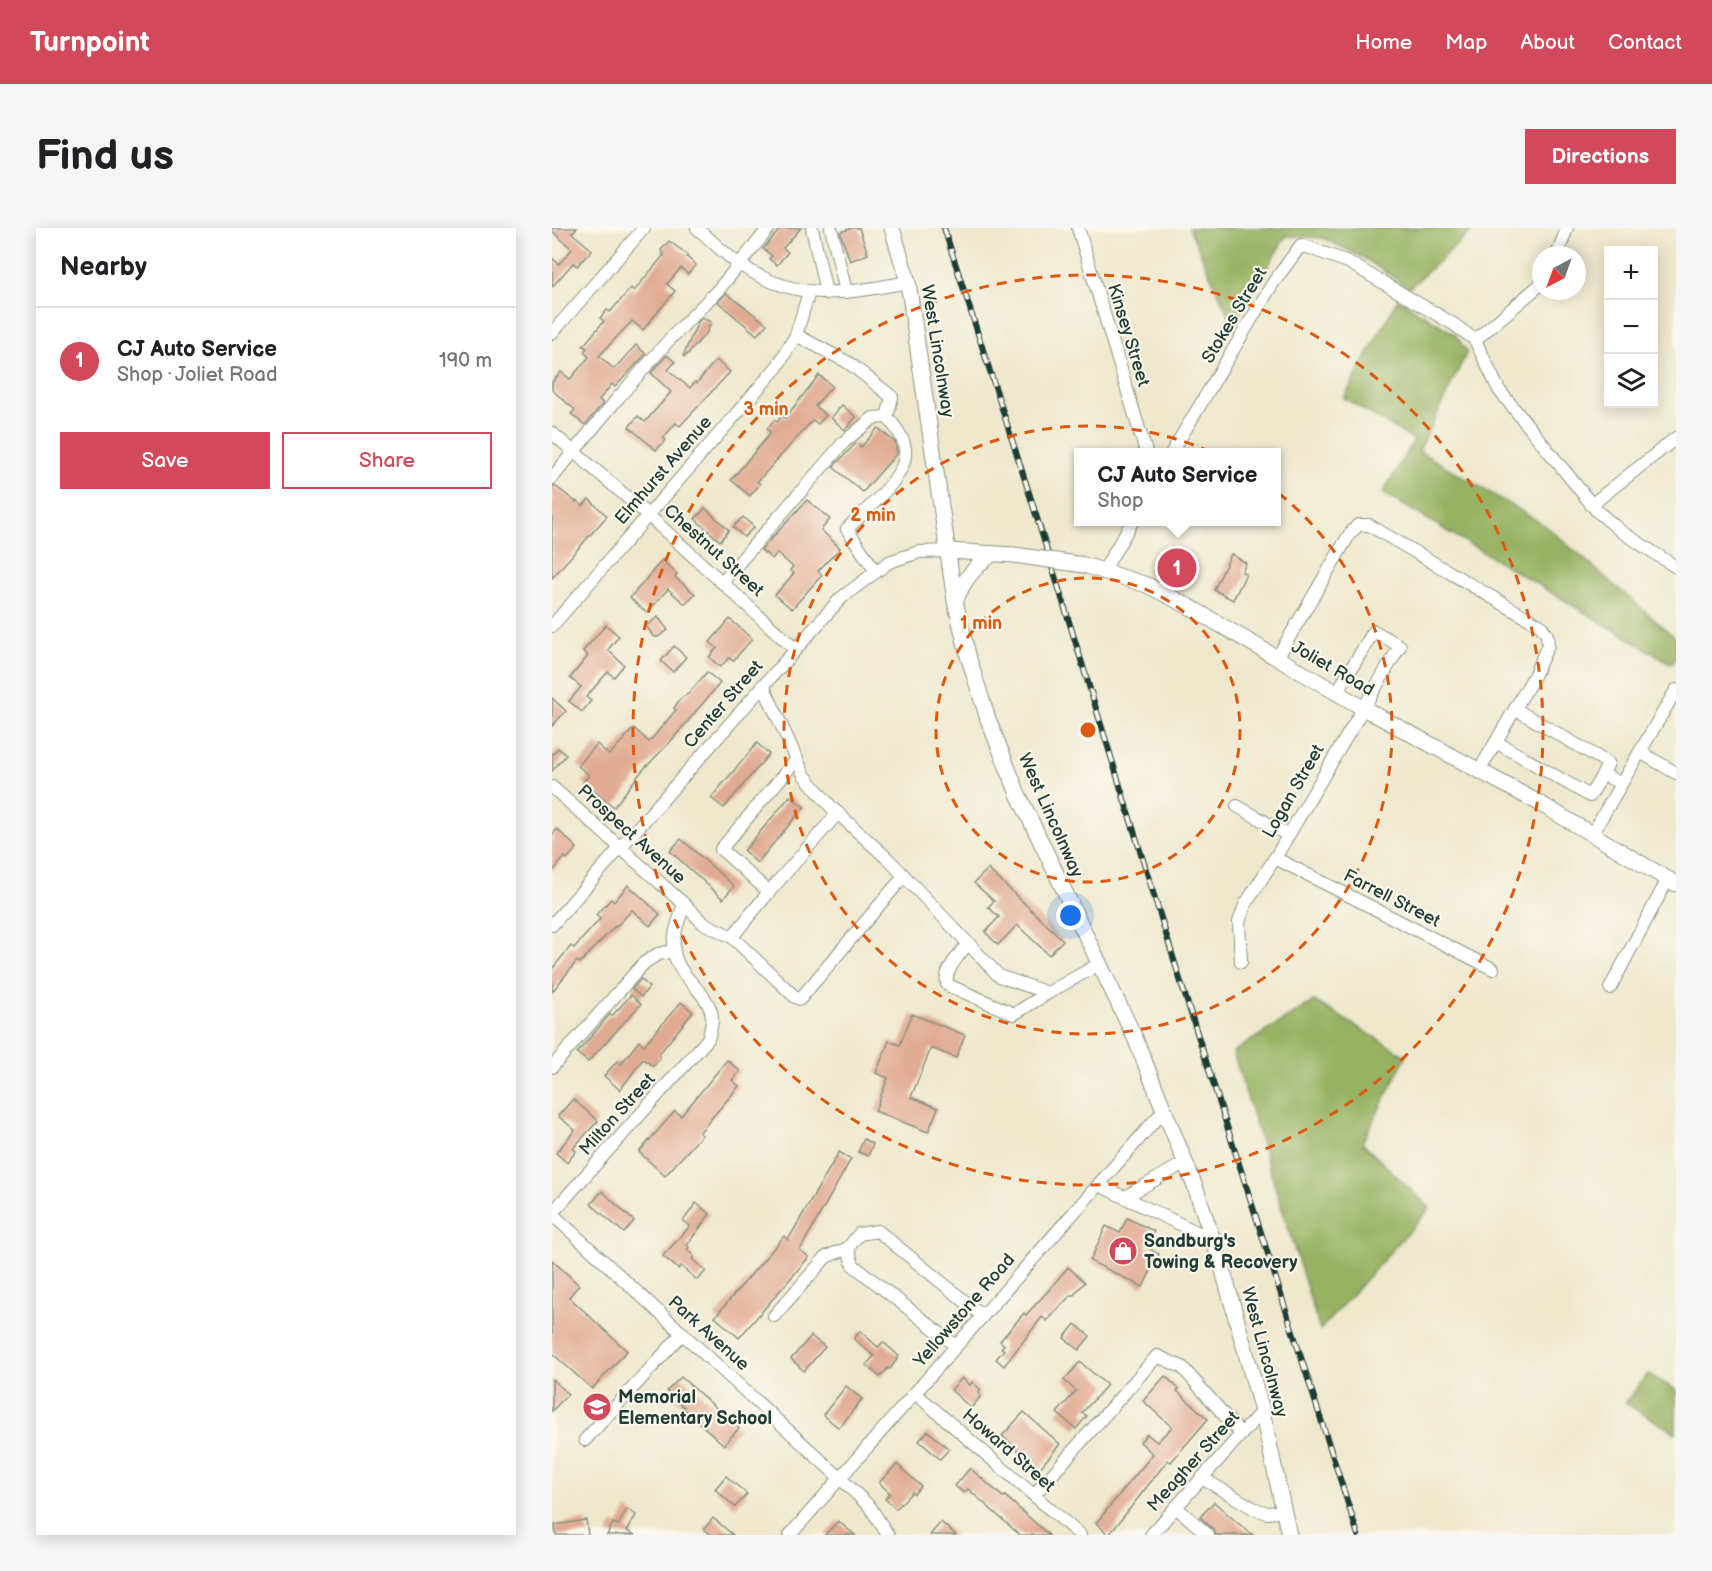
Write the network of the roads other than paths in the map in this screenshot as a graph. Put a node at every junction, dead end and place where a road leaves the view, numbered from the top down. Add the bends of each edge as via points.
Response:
1 (644, 228) edge
2 (697, 228) edge
3 (768, 228) edge
4 (825, 228) edge
5 (831, 228) edge
6 (892, 228) edge
7 (1078, 228) edge
8 (1567, 228) edge
9 (812, 230) edge
10 (1560, 246) edge
11 (739, 264) junction
12 (908, 282) junction
13 (809, 292) junction
14 (846, 292) junction
15 (1532, 292) edge
16 (826, 293) junction
17 (552, 333) edge
18 (796, 335) junction
19 (1474, 340) junction
20 (887, 417) junction
21 (552, 434) edge
22 (1676, 438) edge
23 (1144, 448) edge
24 (1175, 448) edge
25 (573, 452) junction
26 (552, 478) edge
27 (1591, 505) junction
28 (648, 515) junction
29 (1130, 526) edge
30 (949, 551) junction
31 (992, 554) junction
32 (1676, 567) edge
33 (1104, 570) junction
34 (876, 572) junction
35 (722, 582) junction
36 (956, 601) junction
37 (552, 626) edge
38 (795, 649) junction
39 (1277, 658) junction
40 (763, 685) junction
41 (1676, 690) edge
42 (1337, 692) junction
43 (1363, 708) junction
44 (1515, 709) junction
45 (1496, 742) junction
46 (1640, 752) junction
47 (797, 759) junction
48 (1479, 771) junction
49 (1676, 773) edge
50 (1603, 774) junction
51 (1622, 784) junction
52 (552, 787) edge
53 (1238, 806) dead end
54 (838, 813) junction
55 (1288, 834) junction
56 (1592, 834) junction
57 (621, 848) junction
58 (1275, 858) junction
59 (904, 876) junction
60 (1672, 881) edge
61 (769, 892) junction
62 (684, 904) junction
63 (552, 925) edge
64 (732, 937) junction
65 (968, 943) junction
66 (674, 951) junction
67 (1241, 962) dead end
68 (1099, 964) junction
69 (1493, 969) dead end
70 (1610, 988) dead end
71 (1047, 993) junction
72 (552, 1066) edge
73 (1165, 1109) junction
74 (1186, 1162) junction
75 (1099, 1185) junction
76 (1125, 1197) junction
77 (552, 1214) edge
78 (1213, 1240) junction
79 (848, 1248) junction
80 (774, 1316) dead end
81 (983, 1316) junction
82 (683, 1334) junction
83 (956, 1346) junction
84 (915, 1393) junction
85 (1262, 1411) junction
86 (1241, 1434) junction
87 (585, 1440) dead end
88 (840, 1478) junction
89 (1202, 1478) junction
90 (1034, 1495) junction
91 (1176, 1507) junction
92 (1284, 1511) junction
93 (790, 1535) edge
94 (888, 1535) edge
95 (1080, 1535) edge
96 (1151, 1535) edge
97 (1208, 1535) edge
98 (1289, 1535) edge

1 - 17 street
2 - 11 street
3 - 11 street
4 - 9 street
5 - 14 street
6 - 12 main road, West Lincolnway
7 - 23 street, Kinsey Street
8 - 10 street
9 - 16 street
11 - 13 street via 778,285
11 - 25 street
12 - 14 street
12 - 30 main road, West Lincolnway
13 - 16 street
13 - 18 street, Elmhurst Avenue
14 - 16 street
15 - 19 street
18 - 20 street via 849,363 892,397
18 - 28 street, Elmhurst Avenue via 777,367
19 - 24 street, Stokes Street via 1348,262 1301,244 1273,283
19 - 27 street via 1498,390
20 - 34 street via 902,439 904,459 895,480 848,529
20 - 35 street via 873,418 844,442
21 - 25 street, Chestnut Street
22 - 27 street
25 - 26 street
25 - 28 street, Chestnut Street
27 - 32 street via 1622,532
28 - 35 street, Chestnut Street
28 - 37 street, Elmhurst Avenue
29 - 33 street
30 - 31 main road, Joliet Road
30 - 34 street, Center Street via 919,552 889,562
30 - 36 main road, West Lincolnway
31 - 33 main road, Joliet Road, bridge
31 - 36 main road via 973,569
33 - 39 main road, Joliet Road via 1168,595
34 - 38 street, Center Street via 841,598
35 - 38 street, Chestnut Street
36 - 68 main road, West Lincolnway via 988,719 1018,794
38 - 40 street, Center Street
39 - 42 main road, Joliet Road
39 - 44 street via 1349,535 1358,525 1369,525 1540,626 1548,645
40 - 47 street
40 - 57 street, Center Street
41 - 46 street
42 - 43 main road, Joliet Road
42 - 43 street, Logan Street via 1374,631 1400,646
43 - 48 main road, Joliet Road
43 - 55 street, Logan Street
44 - 45 street
44 - 50 street via 1608,763
45 - 48 street
45 - 50 street via 1590,796
46 - 49 street
46 - 51 street
47 - 54 street via 804,775
47 - 61 street via 721,849
48 - 56 main road, Joliet Road
50 - 51 street
51 - 56 street
52 - 57 street, Prospect Avenue
53 - 55 street
54 - 59 street
54 - 61 street
55 - 58 street, Logan Street
56 - 60 main road, Joliet Road
57 - 62 street, Prospect Avenue
57 - 63 street, Center Street
58 - 67 street, Logan Street via 1245,905 1239,922
58 - 69 street, Farrell Street
59 - 64 street via 800,999
59 - 65 street
60 - 70 street
61 - 64 street
62 - 64 street via 703,923
62 - 66 street, Prospect Avenue
65 - 71 street via 999,976
65 - 71 street via 948,972 946,984 1014,1014
66 - 72 street via 658,954 644,963
66 - 77 street, Milton Street via 681,970 706,1000 712,1017 708,1039
68 - 71 street
68 - 73 main road, West Lincolnway
73 - 74 main road, West Lincolnway
73 - 75 street, Yellowstone Road
74 - 76 street
74 - 78 main road, West Lincolnway
75 - 76 street
75 - 81 street, Yellowstone Road
76 - 78 street
77 - 82 street, Park Avenue
78 - 85 main road, West Lincolnway
79 - 80 street via 826,1257
79 - 81 street via 859,1234 878,1231
79 - 83 street via 853,1264
81 - 83 street, Yellowstone Road
82 - 87 street
82 - 88 street, Park Avenue
83 - 84 street, Yellowstone Road
84 - 88 street, Yellowstone Road
84 - 90 street, Howard Street
85 - 86 street, Meagher Street
85 - 92 main road, West Lincolnway
86 - 89 street, Meagher Street
86 - 90 street via 1182,1367 1157,1356
88 - 93 street, Yellowstone Road
88 - 94 street, Park Avenue via 870,1507
89 - 91 street, Meagher Street
89 - 92 street via 1253,1508 1267,1513
90 - 95 street, Howard Street
91 - 96 street, Meagher Street
91 - 97 street
92 - 98 main road, West Lincolnway

